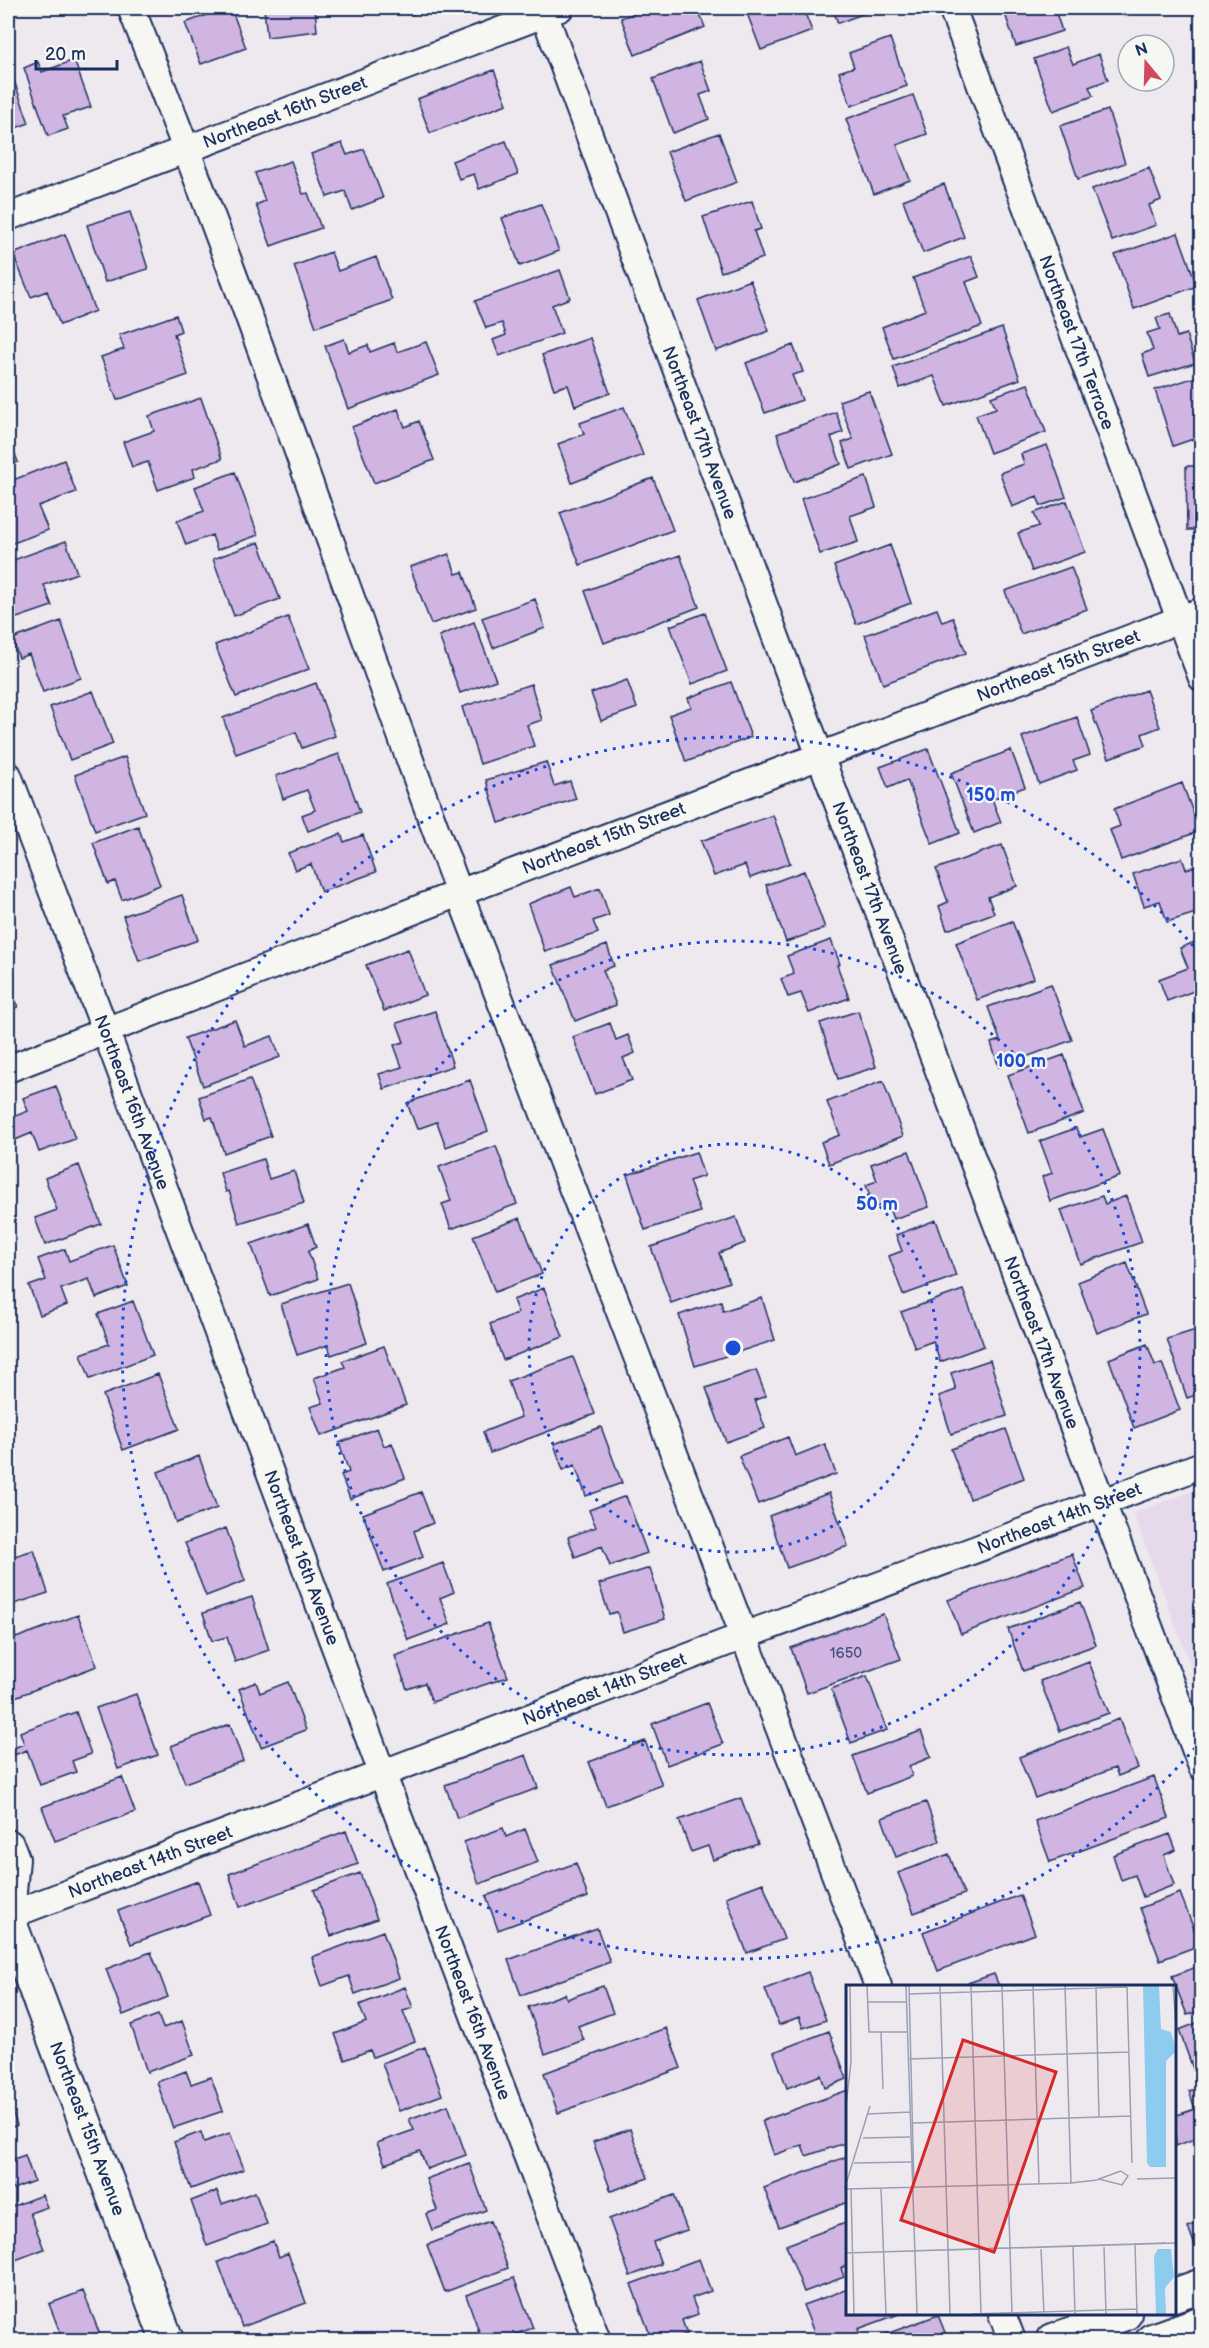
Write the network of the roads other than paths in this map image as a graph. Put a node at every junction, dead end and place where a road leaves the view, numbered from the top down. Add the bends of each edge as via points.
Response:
1 (131, 8) edge
2 (952, 8) edge
3 (549, 9) edge
4 (188, 149) junction
5 (8, 217) edge
6 (1190, 615) edge
7 (1202, 678) edge
8 (820, 756) junction
9 (8, 775) edge
10 (459, 893) junction
11 (106, 1032) junction
12 (8, 1069) edge
13 (1202, 1465) edge
14 (1101, 1503) junction
15 (746, 1635) junction
16 (1202, 1767) edge
17 (382, 1773) junction
18 (8, 1846) edge
19 (8, 1916) edge
20 (878, 1985) edge
21 (1202, 2285) edge
22 (1176, 2294) edge
23 (1003, 2315) edge
24 (1120, 2315) edge
25 (1202, 2322) edge
26 (167, 2340) edge
27 (597, 2340) edge
28 (1012, 2340) edge
29 (1053, 2340) edge
30 (1152, 2340) edge

1 - 4 street
2 - 6 street, Northeast 17th Terrace
3 - 4 street, Northeast 16th Street
3 - 8 street, Northeast 17th Avenue
4 - 5 street, Northeast 16th Street
4 - 10 street
6 - 7 street, Northeast 17th Terrace
6 - 8 street, Northeast 15th Street
8 - 10 street, Northeast 15th Street
8 - 14 street, Northeast 17th Avenue
9 - 11 street, Northeast 16th Avenue
10 - 11 street, Northeast 15th Street
10 - 15 street
11 - 12 street, Northeast 15th Street
11 - 17 street, Northeast 16th Avenue
13 - 14 street, Northeast 14th Street
14 - 15 street, Northeast 14th Street
14 - 16 street, Northeast 17th Avenue
15 - 17 street, Northeast 14th Street
15 - 20 street
17 - 19 street, Northeast 14th Street
17 - 27 street, Northeast 16th Avenue
18 - 19 street, Northeast 15th Avenue via 13,1859
19 - 26 street, Northeast 15th Avenue
21 - 22 street
23 - 28 street
24 - 29 street
25 - 30 street

